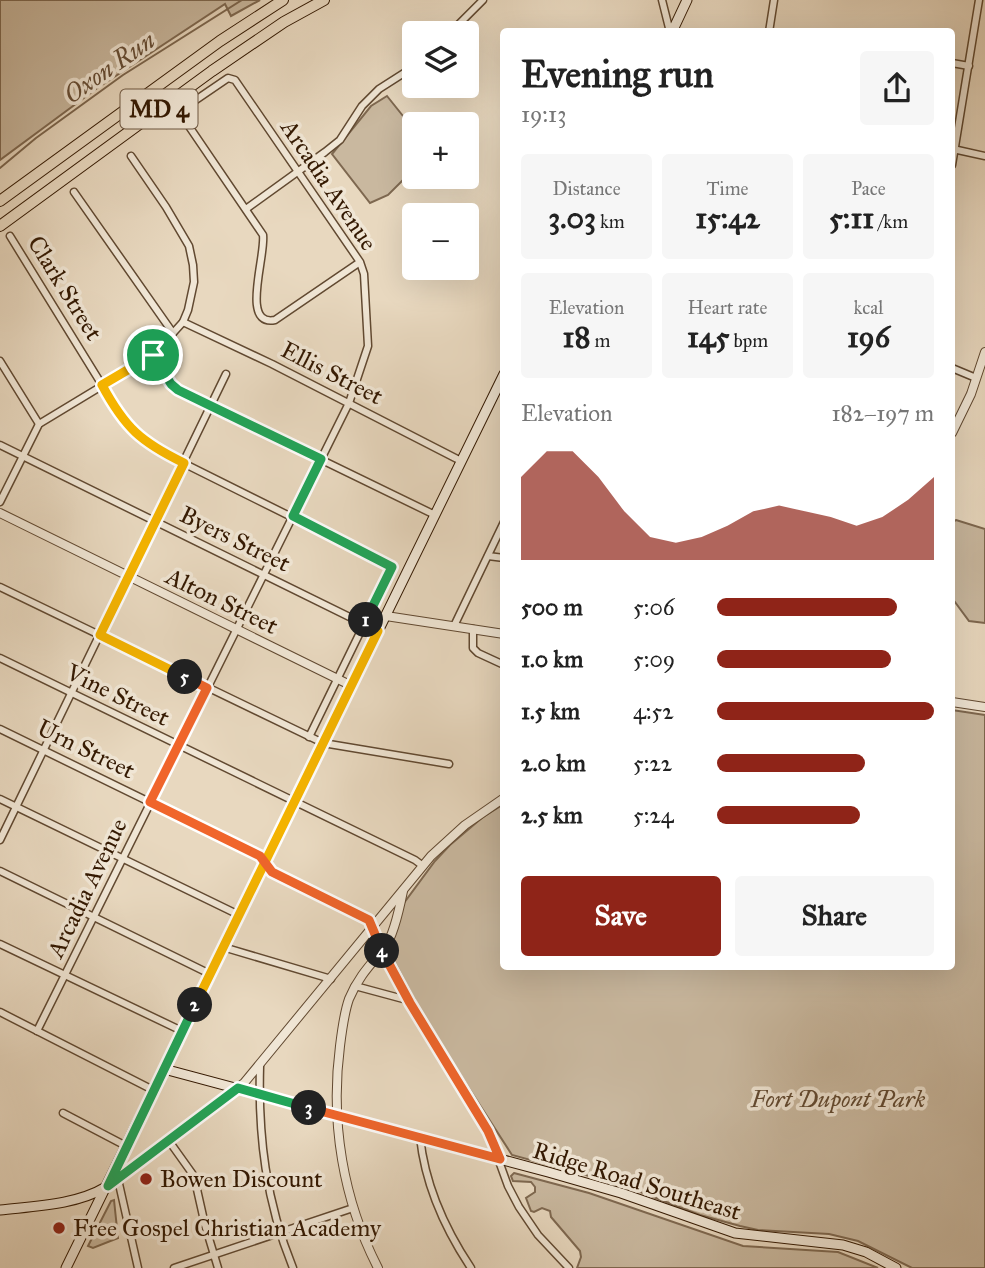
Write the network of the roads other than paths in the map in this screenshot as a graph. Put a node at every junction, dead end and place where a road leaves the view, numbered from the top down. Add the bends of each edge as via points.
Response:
1 (283, 0) edge
2 (324, 0) edge
3 (483, 0) edge
4 (662, 0) edge
5 (687, 0) edge
6 (774, 0) edge
7 (979, 0) edge
8 (462, 21) edge
9 (670, 28) edge
10 (673, 28) edge
11 (770, 28) edge
12 (955, 64) edge
13 (969, 66) junction
14 (402, 74) edge
15 (955, 143) edge
16 (955, 149) edge
17 (131, 156) dead end
18 (985, 156) edge
19 (298, 173) junction
20 (75, 192) dead end
21 (0, 201) edge
22 (246, 209) junction
23 (0, 226) edge
24 (10, 236) dead end
25 (360, 262) junction
26 (183, 322) junction
27 (173, 333) junction
28 (985, 352) edge
29 (153, 355) junction
30 (0, 361) edge
31 (955, 369) edge
32 (226, 374) dead end
33 (976, 378) junction
34 (500, 382) edge
35 (102, 385) junction
36 (349, 403) junction
37 (213, 405) junction
38 (39, 424) junction
39 (955, 426) edge
40 (0, 445) edge
41 (23, 456) junction
42 (321, 459) junction
43 (461, 461) junction
44 (184, 463) junction
45 (0, 502) edge
46 (0, 513) edge
47 (435, 515) junction
48 (293, 516) junction
49 (156, 522) junction
50 (500, 530) edge
51 (488, 556) junction
52 (500, 558) edge
53 (264, 575) junction
54 (129, 577) junction
55 (0, 587) edge
56 (386, 616) junction
57 (364, 624) junction
58 (453, 626) junction
59 (236, 629) junction
60 (473, 629) junction
61 (378, 631) junction
62 (500, 633) edge
63 (100, 635) junction
64 (0, 658) edge
65 (500, 664) edge
66 (338, 679) junction
67 (352, 686) junction
68 (207, 688) junction
69 (72, 693) junction
70 (955, 702) edge
71 (985, 707) edge
72 (0, 729) edge
73 (309, 737) junction
74 (323, 743) junction
75 (178, 746) junction
76 (44, 750) junction
77 (449, 764) dead end
78 (0, 799) edge
79 (500, 801) edge
80 (150, 802) junction
81 (294, 803) junction
82 (16, 807) junction
83 (0, 840) edge
84 (122, 858) junction
85 (265, 862) junction
86 (423, 866) junction
87 (0, 871) edge
88 (404, 888) junction
89 (239, 915) junction
90 (94, 916) junction
91 (373, 928) junction
92 (0, 944) edge
93 (223, 947) junction
94 (382, 950) junction
95 (210, 974) junction
96 (65, 975) junction
97 (331, 979) junction
98 (355, 986) junction
99 (408, 1000) junction
100 (0, 1012) edge
101 (37, 1031) junction
102 (182, 1031) junction
103 (260, 1066) junction
104 (164, 1069) junction
105 (238, 1088) junction
106 (153, 1090) junction
107 (259, 1094) junction
108 (63, 1113) dead end
109 (337, 1115) junction
110 (421, 1138) junction
111 (169, 1141) junction
112 (126, 1146) junction
113 (500, 1159) junction
114 (117, 1174) junction
115 (108, 1186) junction
116 (354, 1209) junction
117 (0, 1210) edge
118 (280, 1233) junction
119 (213, 1255) junction
120 (66, 1268) edge
121 (138, 1268) edge
122 (174, 1268) edge
123 (218, 1268) edge
124 (293, 1268) edge
125 (378, 1268) edge
126 (471, 1268) edge
127 (569, 1268) edge
128 (897, 1268) edge

1 - 21 highway, MD 4
2 - 23 highway, MD 4 via 212,71
3 - 8 street
4 - 9 street
5 - 10 main road
6 - 11 street
7 - 13 street
12 - 13 street
13 - 15 street
14 - 19 street via 379,89 340,140
16 - 18 street
17 - 26 street via 189,246 194,282
19 - 22 street
19 - 22 street, Arcadia Avenue via 235,79 228,78 184,108 182,116
19 - 25 street, Arcadia Avenue
20 - 27 street
22 - 25 street via 263,235 255,300 261,318 275,320
24 - 35 street, Clark Street
25 - 36 street, Arcadia Avenue via 368,346
26 - 27 street
26 - 36 street, Ellis Street
27 - 29 street
28 - 33 street
29 - 35 street
29 - 37 street via 178,390
30 - 38 street
31 - 33 street
32 - 37 street
33 - 39 street
34 - 43 main road
35 - 38 street
35 - 44 street, Clark Street via 140,438
36 - 42 street, Arcadia Avenue
36 - 43 street, Ellis Street
37 - 42 street
37 - 44 street
38 - 41 street
40 - 41 street, Byers Street
41 - 45 street
41 - 49 street, Byers Street
42 - 47 street
42 - 48 street, Arcadia Avenue
43 - 47 main road
44 - 48 street, Clark Street
44 - 49 street
46 - 54 street, Alton Street
47 - 56 main road
48 - 53 street, Arcadia Avenue
48 - 57 street, Clark Street via 392,567
49 - 53 street, Byers Street
49 - 54 street
50 - 51 street
51 - 52 street
51 - 58 street
53 - 57 street, Byers Street
53 - 59 street, Arcadia Avenue
54 - 59 street, Alton Street
54 - 63 street
55 - 63 street
56 - 58 street
56 - 61 main road
57 - 61 street, Byers Street
57 - 66 street
58 - 60 street
59 - 66 street, Alton Street
59 - 68 street, Arcadia Avenue
60 - 62 street
60 - 65 street via 473,648
61 - 67 main road
63 - 68 street
63 - 69 street
64 - 69 street, Vine Street
66 - 67 street, Alton Street
66 - 73 street
67 - 74 main road
68 - 73 street
68 - 75 street, Arcadia Avenue
69 - 75 street, Vine Street
69 - 76 street
70 - 71 street
72 - 76 street, Urn Street
73 - 74 street
74 - 77 street
74 - 81 main road
75 - 80 street, Arcadia Avenue
75 - 81 street, Vine Street
76 - 80 street, Urn Street
76 - 82 street
78 - 82 street
79 - 86 street via 455,833
80 - 84 street, Arcadia Avenue
80 - 85 street, Urn Street
81 - 85 main road
81 - 86 street, Vine Street
82 - 83 street
82 - 84 street
84 - 89 street
84 - 90 street, Arcadia Avenue
85 - 89 main road
85 - 91 street, Urn Street via 272,872 369,920
86 - 88 street
87 - 90 street
88 - 91 street
88 - 94 street
89 - 93 main road
90 - 95 street
90 - 96 street, Arcadia Avenue
91 - 94 street
91 - 97 street
92 - 96 street
93 - 95 main road
93 - 97 street
94 - 98 street
94 - 99 street
95 - 102 main road
96 - 101 street, Arcadia Avenue
96 - 102 street
97 - 103 street
98 - 99 street
98 - 109 street via 340,1042
99 - 113 street via 486,1127
100 - 101 street
101 - 106 street
102 - 104 main road
103 - 105 street
103 - 107 street
104 - 105 main road, Ridge Road Southeast
104 - 106 main road
105 - 107 main road, Ridge Road Southeast
105 - 111 street
106 - 112 main road
107 - 109 main road, Ridge Road Southeast
107 - 118 street via 264,1166
108 - 112 street
109 - 110 main road, Ridge Road Southeast
109 - 116 street
110 - 113 main road, Ridge Road Southeast
110 - 126 street via 436,1202
111 - 114 street
111 - 119 street via 194,1176
112 - 114 main road
113 - 127 street via 521,1211
113 - 128 main road, Ridge Road Southeast via 735,1233 842,1245
114 - 115 main road
114 - 121 street
115 - 117 main road via 53,1204
115 - 120 main road
116 - 118 street
116 - 125 street
118 - 119 street
118 - 124 street
119 - 122 street
119 - 123 street

